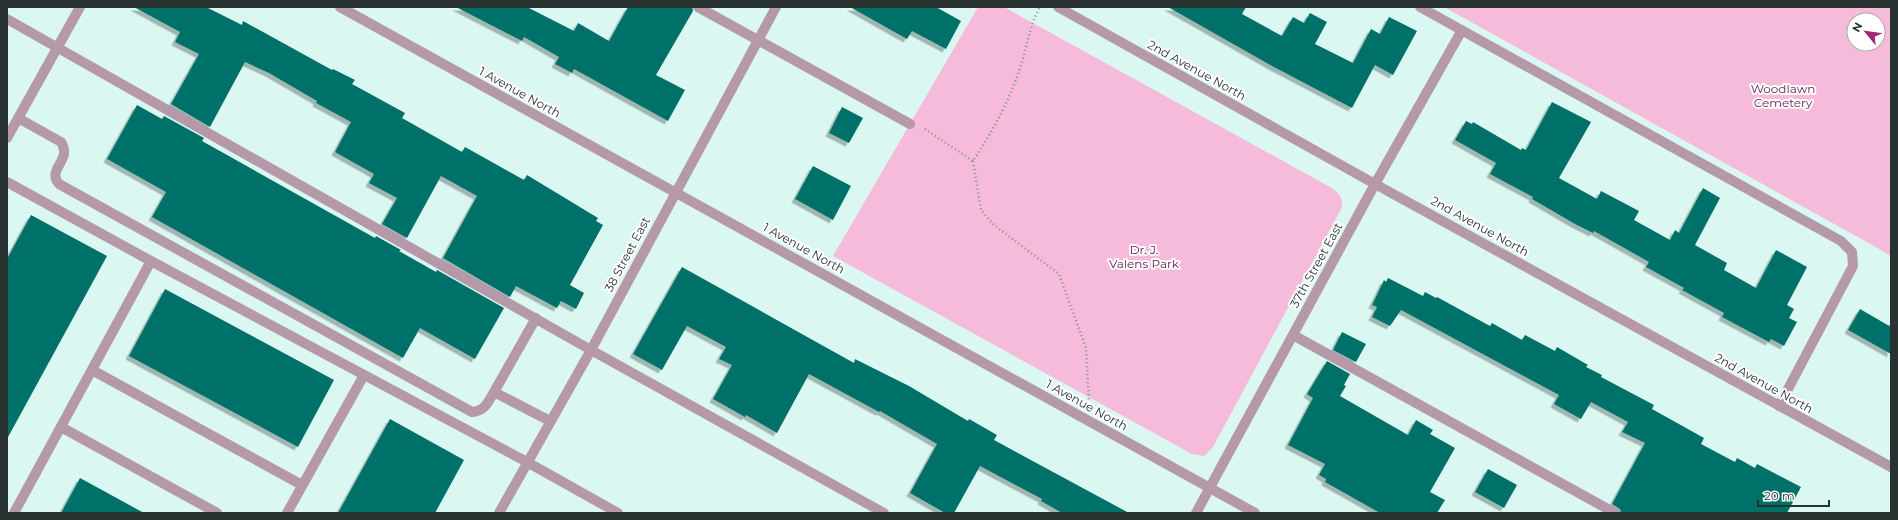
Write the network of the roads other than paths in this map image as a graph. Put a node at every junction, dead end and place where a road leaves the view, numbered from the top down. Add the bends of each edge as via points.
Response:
1 (80, 7) edge
2 (340, 7) edge
3 (698, 7) edge
4 (776, 7) edge
5 (1058, 7) edge
6 (1420, 7) edge
7 (7, 19) edge
8 (1462, 30) junction
9 (758, 40) junction
10 (58, 47) junction
11 (18, 118) junction
12 (910, 124) road end
13 (7, 138) edge
14 (7, 182) edge
15 (1375, 184) junction
16 (675, 193) junction
17 (151, 261) junction
18 (536, 318) junction
19 (1293, 335) junction
20 (591, 350) junction
21 (92, 370) junction
22 (364, 375) junction
23 (494, 392) junction
24 (1780, 406) junction
25 (550, 421) junction
26 (60, 427) junction
27 (527, 462) junction
28 (1891, 467) edge
29 (302, 485) junction
30 (1209, 488) junction
31 (14, 513) edge
32 (217, 513) edge
33 (287, 513) edge
34 (499, 513) edge
35 (618, 513) edge
36 (884, 513) edge
37 (1196, 513) edge
38 (1255, 513) edge
39 (1615, 513) edge

1 - 10 street
2 - 16 street, 1 Avenue North
3 - 9 street
4 - 9 street, 38 Street East
5 - 15 street, 2nd Avenue North
6 - 8 street
7 - 10 street
8 - 15 street, 37th Street East
8 - 24 street via 1841,241 1852,252 1853,266
9 - 12 street
9 - 16 street, 38 Street East
10 - 11 street
10 - 18 street
11 - 13 street
11 - 23 street via 61,142 65,148 66,152 54,174 59,184 472,412 480,412 485,408
14 - 17 street
15 - 19 street, 37th Street East
15 - 24 street, 2nd Avenue North
16 - 20 street, 38 Street East
16 - 30 street, 1 Avenue North
17 - 21 street
17 - 22 street
18 - 20 street
18 - 23 street
19 - 30 street, 37th Street East
19 - 39 street
20 - 25 street, 38 Street East
20 - 36 street
21 - 26 street
21 - 29 street
22 - 27 street
22 - 29 street
23 - 25 street
24 - 28 street, 2nd Avenue North
25 - 27 street, 38 Street East
26 - 31 street
26 - 32 street
27 - 34 street, 38 Street East
27 - 35 street
29 - 33 street
30 - 37 street, 37th Street East
30 - 38 street, 1 Avenue North

